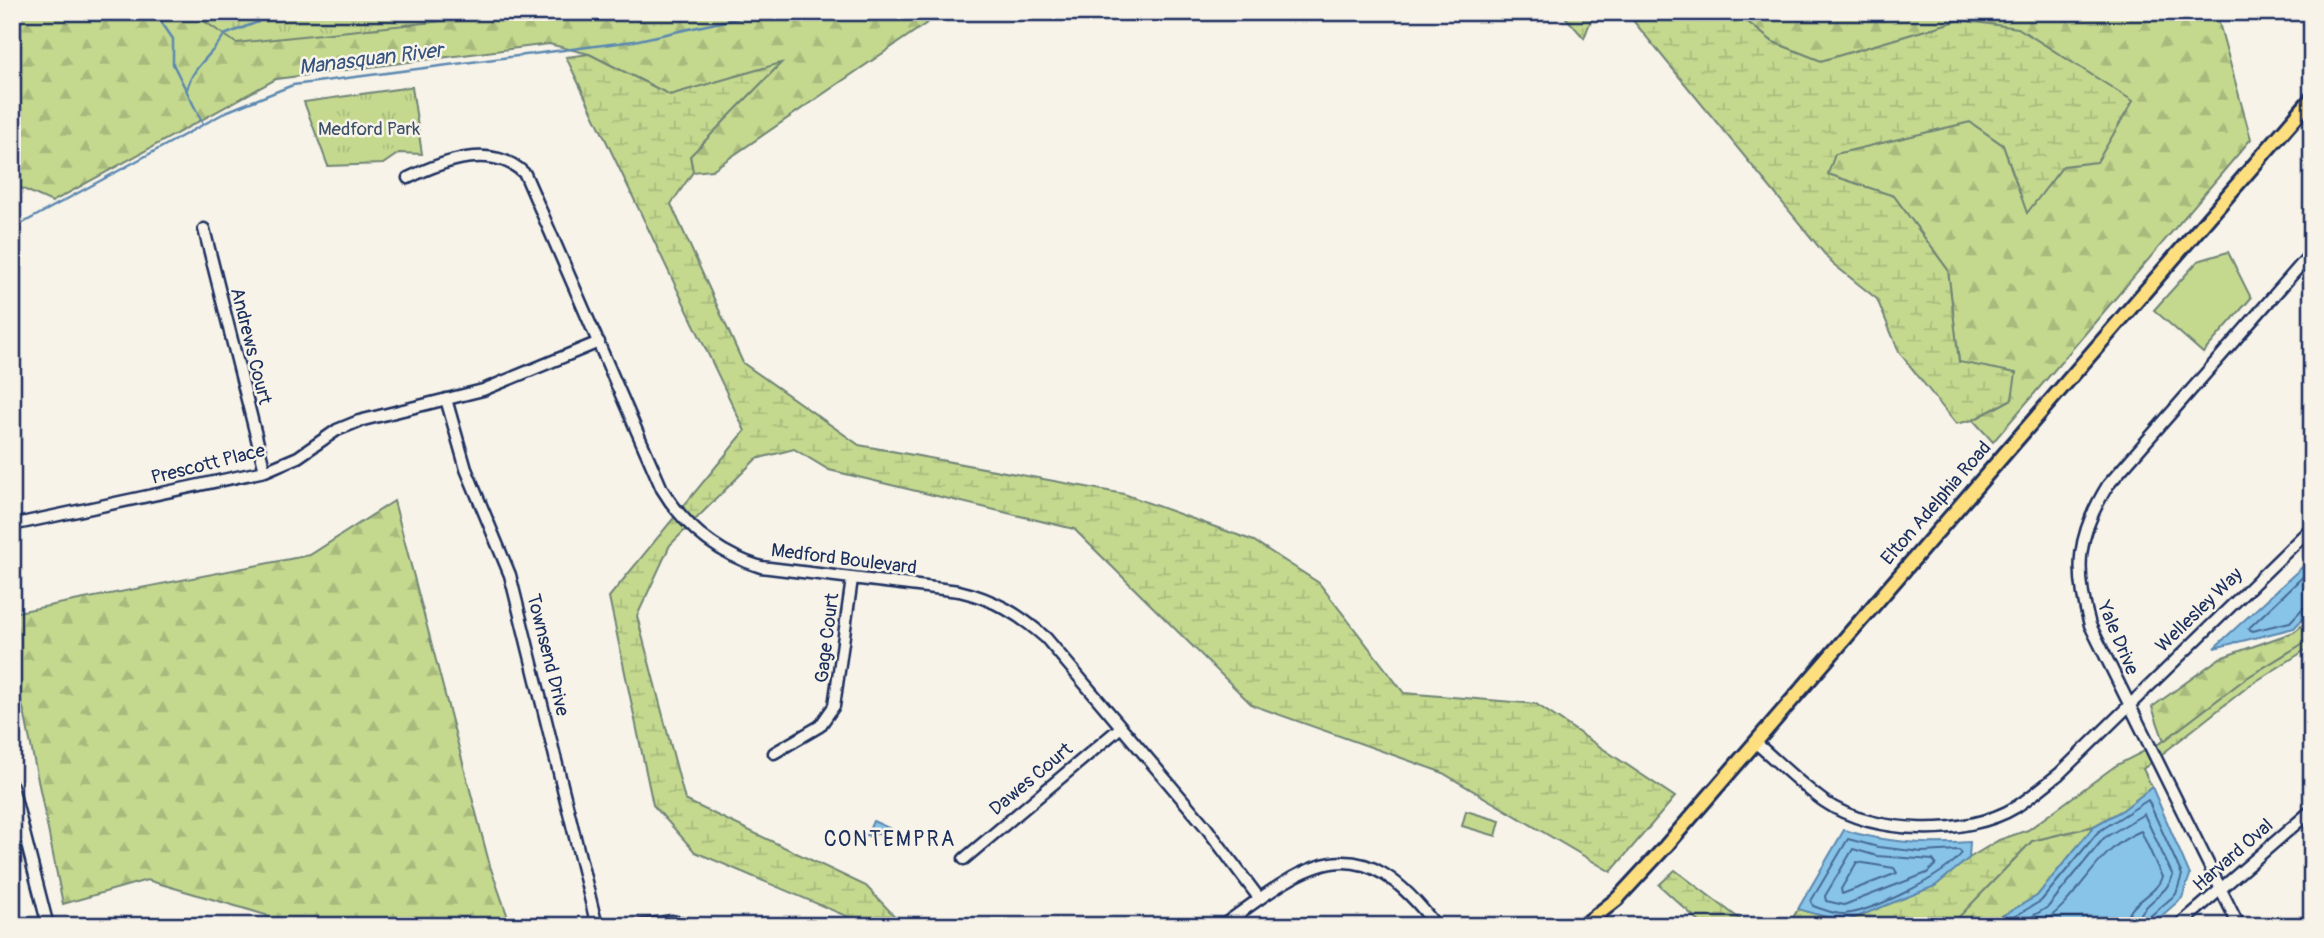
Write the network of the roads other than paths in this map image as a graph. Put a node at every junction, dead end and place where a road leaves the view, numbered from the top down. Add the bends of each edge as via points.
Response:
1 (2312, 98) edge
2 (408, 178) dead end
3 (204, 229) dead end
4 (2312, 253) edge
5 (599, 342) junction
6 (446, 399) junction
7 (265, 471) junction
8 (12, 525) edge
9 (2312, 527) edge
10 (852, 579) junction
11 (2128, 704) junction
12 (1121, 727) junction
13 (1756, 743) junction
14 (774, 753) dead end
15 (12, 786) edge
16 (2312, 810) edge
17 (964, 859) dead end
18 (2220, 891) junction
19 (1259, 898) junction
20 (1599, 921) edge
21 (48, 926) edge
22 (597, 926) edge
23 (638, 926) edge
24 (699, 926) edge
25 (1222, 926) edge
26 (1436, 926) edge
27 (1583, 926) edge
28 (2178, 926) edge
29 (2239, 926) edge

1 - 13 main road, Elton Adelphia Road
2 - 5 street, Medford Boulevard via 439,163 490,156 516,165 530,183
3 - 7 street, Andrews Court
4 - 11 street, Yale Drive via 2108,485 2085,531 2079,573 2082,598
5 - 6 street, Prescott Place via 494,386
5 - 10 street, Medford Boulevard via 662,489 682,518 719,549 746,562
6 - 7 street, Prescott Place via 344,426 298,457
6 - 22 street, Townsend Drive via 466,469 510,575
7 - 8 street, Prescott Place
9 - 11 street, Wellesley Way
10 - 12 street, Medford Boulevard via 959,591 1007,608 1046,638
10 - 14 street, Gage Court via 834,706 820,726
11 - 13 street, Wellesley Way via 2059,774 2015,807 1955,827 1907,829 1826,803
11 - 18 street, Yale Drive
12 - 17 street, Dawes Court
12 - 19 street, Medford Boulevard
13 - 20 main road, Elton Adelphia Road
15 - 21 street
16 - 18 street, Harvard Oval
18 - 28 street, Harvard Oval
18 - 29 street, Yale Drive
19 - 25 street
19 - 26 street via 1312,866 1356,864 1401,884
20 - 27 main road, Elton Adelphia Road
23 - 24 street via 672,921

